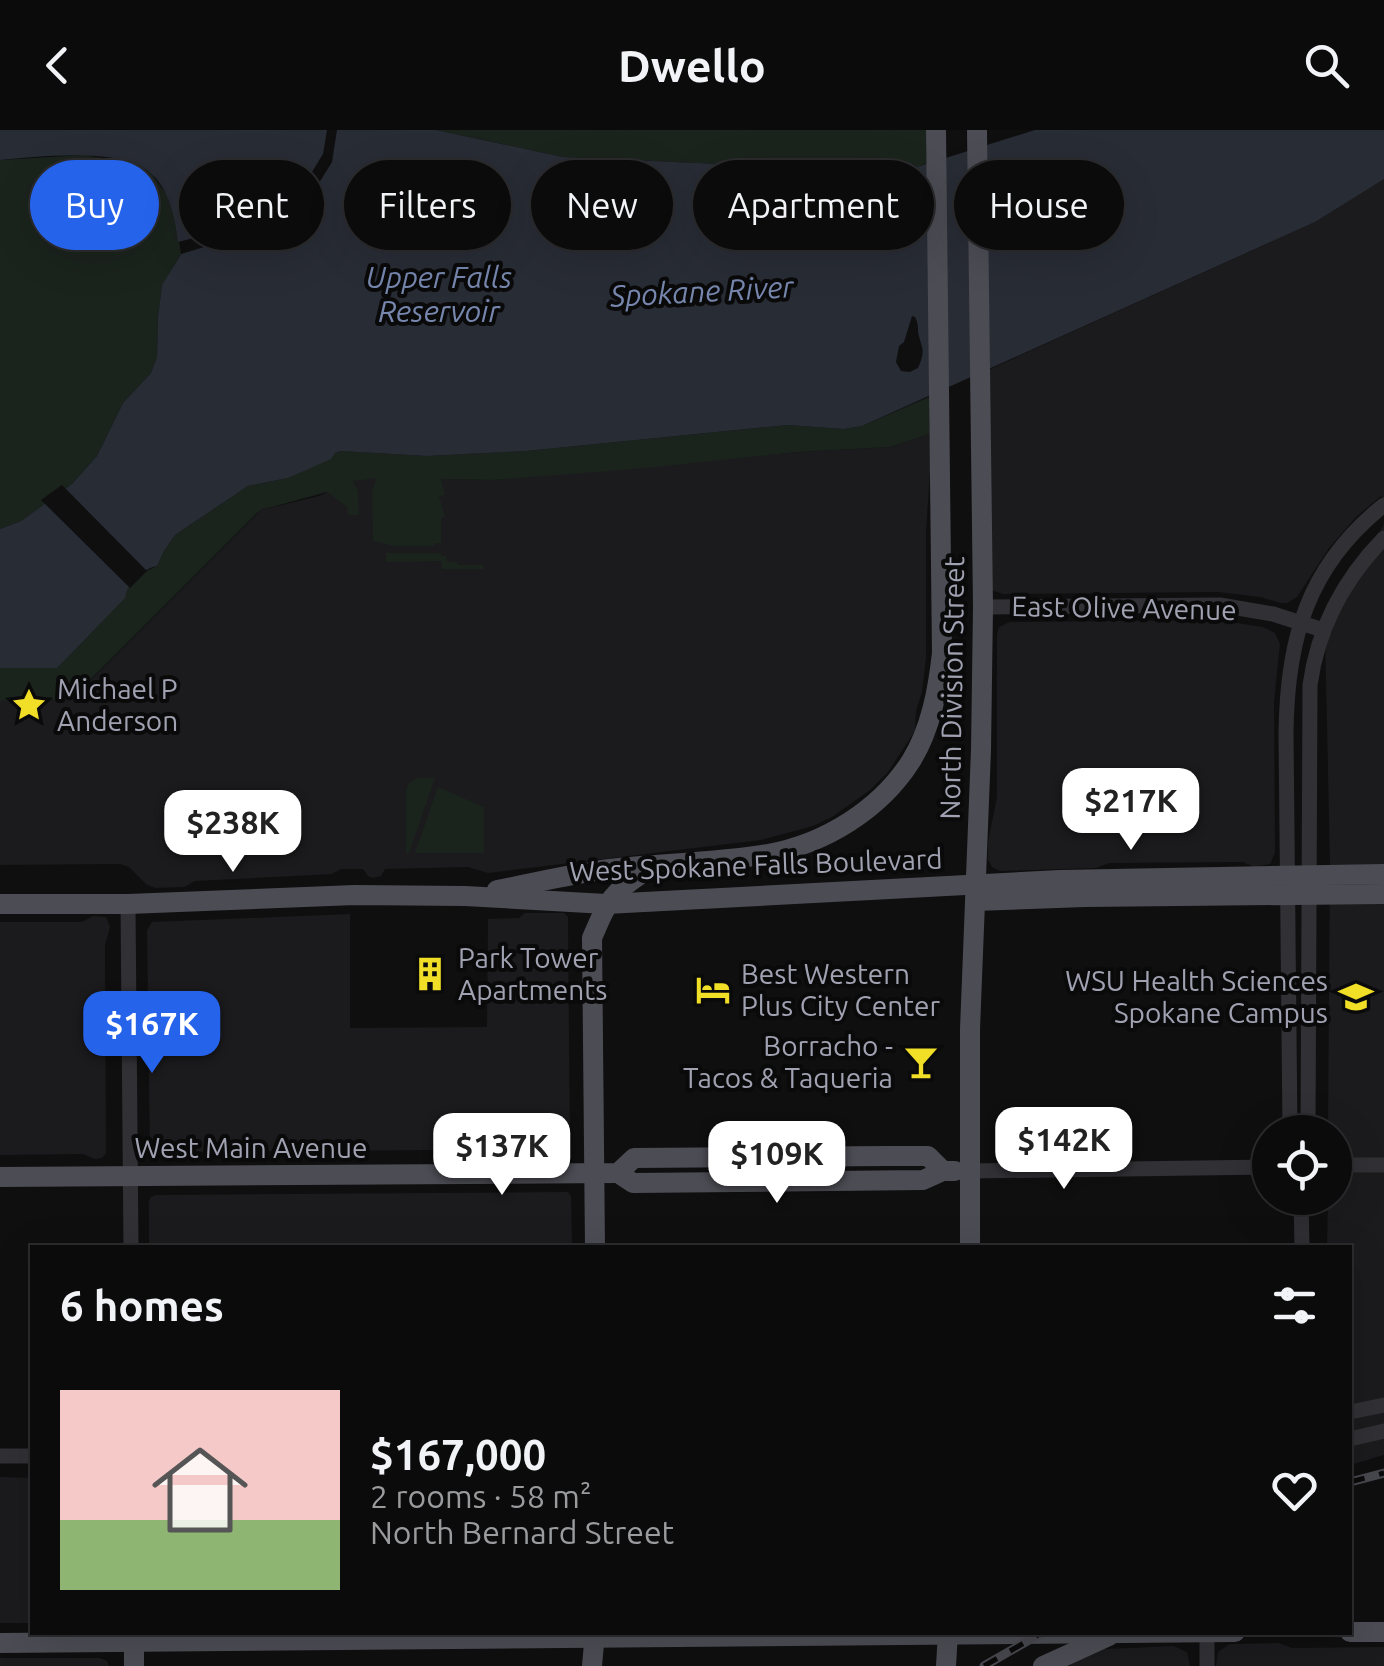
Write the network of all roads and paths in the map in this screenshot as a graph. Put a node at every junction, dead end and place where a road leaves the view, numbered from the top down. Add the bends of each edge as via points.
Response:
1 (936, 130) edge
2 (977, 130) edge
3 (1381, 515) edge
4 (1384, 538) edge
5 (982, 606) junction
6 (1299, 622) junction
7 (1323, 630) junction
8 (653, 866) junction
9 (1384, 874) edge
10 (1299, 884) junction
11 (975, 892) junction
12 (1384, 894) edge
13 (465, 896) junction
14 (0, 904) edge
15 (128, 904) junction
16 (606, 904) junction
17 (1291, 1115) edge
18 (1307, 1115) edge
19 (1352, 1165) edge
20 (1384, 1165) edge
21 (1252, 1166) edge
22 (971, 1170) junction
23 (594, 1173) junction
24 (130, 1176) junction
25 (0, 1177) edge
26 (1302, 1215) edge
27 (131, 1245) edge
28 (595, 1245) edge
29 (970, 1245) edge
30 (1302, 1245) edge
31 (1384, 1405) edge
32 (1352, 1412) edge
33 (1384, 1432) edge
34 (1352, 1438) edge
35 (0, 1456) edge
36 (30, 1456) edge
37 (1352, 1632) edge
38 (1384, 1632) edge
39 (441, 1635) edge
40 (595, 1635) edge
41 (948, 1635) edge
42 (1112, 1635) edge
43 (1207, 1635) edge
44 (134, 1637) edge
45 (0, 1643) edge
46 (134, 1666) edge
47 (592, 1666) edge
48 (946, 1666) edge
49 (1043, 1666) edge
50 (1207, 1666) edge

1 - 8 main road via 942,652 934,701 912,760 853,819 816,839 770,854
2 - 5 main road, North Division Street
3 - 6 street via 1342,548
4 - 7 street via 1349,579
5 - 6 street, East Olive Avenue via 1220,605
5 - 11 main road, North Division Street
6 - 7 street, East Olive Avenue
6 - 10 street via 1286,705
7 - 10 street via 1310,685
8 - 13 main road
8 - 16 main road
9 - 10 main road
10 - 11 main road, West Spokane Falls Boulevard via 1105,878
10 - 12 main road
10 - 17 street
10 - 18 street
11 - 16 main road, West Spokane Falls Boulevard
11 - 22 main road, North Division Street
13 - 15 main road, West Spokane Falls Boulevard
13 - 16 main road, West Spokane Falls Boulevard
14 - 15 main road, West Spokane Falls Boulevard
15 - 24 street
16 - 23 main road via 592,938
19 - 20 street
21 - 22 street
22 - 23 main road, West Main Avenue via 943,1171 928,1156 634,1158 618,1173
22 - 29 main road, North Division Street
23 - 24 main road, West Main Avenue
23 - 28 main road
24 - 25 main road, West Main Avenue
24 - 27 street
26 - 30 street
31 - 32 street
33 - 34 street
35 - 36 street
37 - 38 main road
39 - 44 main road
40 - 47 main road
41 - 48 main road
42 - 49 main road
43 - 50 street
44 - 45 main road
44 - 46 main road

